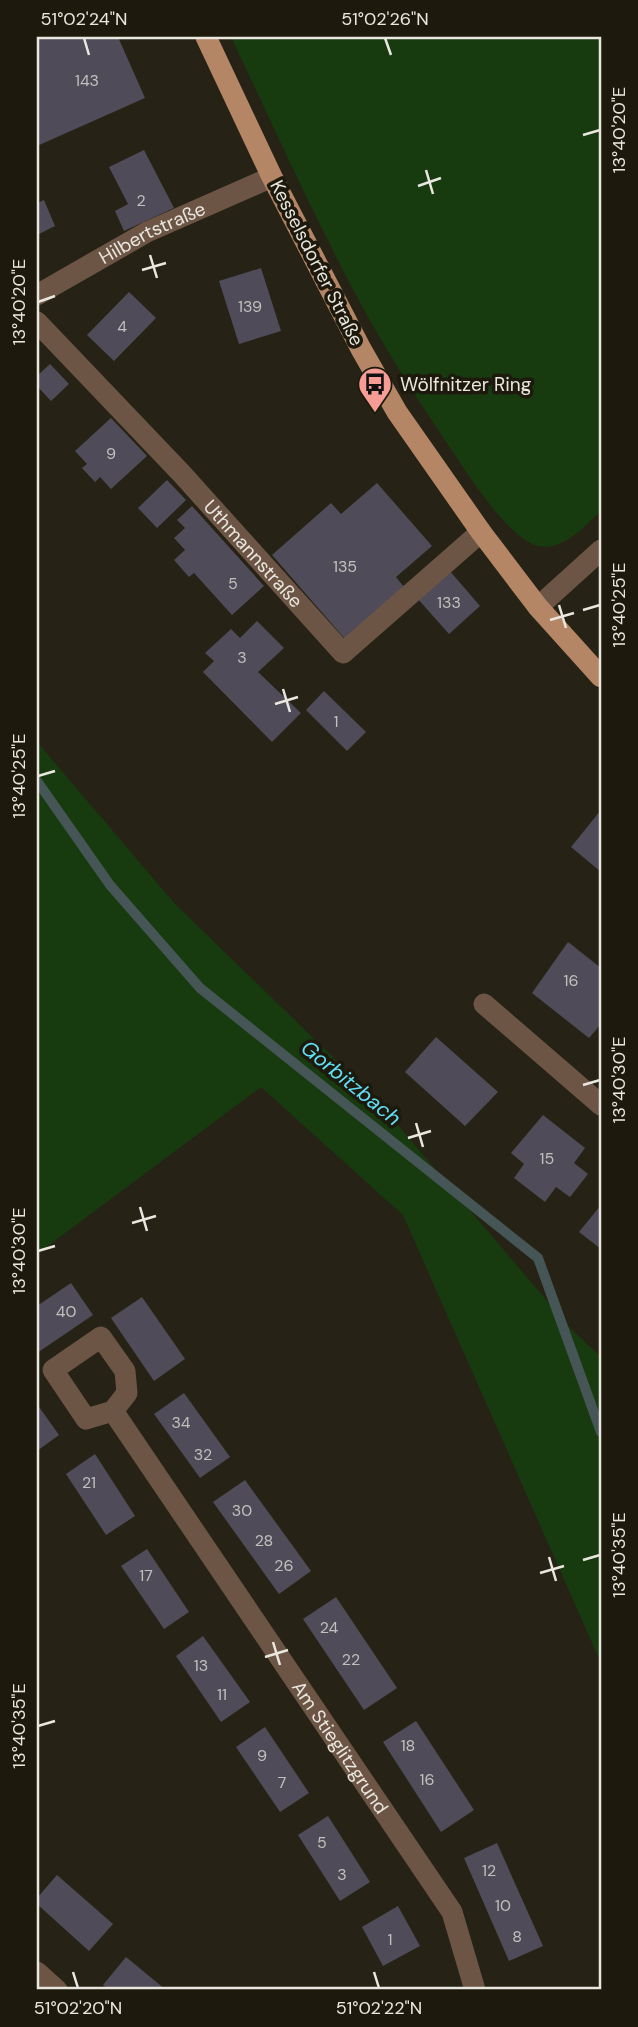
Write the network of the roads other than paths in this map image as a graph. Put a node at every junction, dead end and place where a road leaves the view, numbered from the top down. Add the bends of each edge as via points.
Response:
1 (206, 37) edge
2 (272, 177) junction
3 (37, 295) edge
4 (37, 322) edge
5 (481, 532) junction
6 (601, 550) edge
7 (538, 607) junction
8 (601, 677) edge
9 (484, 1004) dead end
10 (601, 1105) edge
11 (113, 1411) dead end
12 (37, 1972) edge
13 (57, 1990) edge
14 (475, 1990) edge

1 - 2 main road, Kesselsdorfer Straße
2 - 3 street, Hilbertstraße via 147,232
2 - 5 main road, Kesselsdorfer Straße via 397,412
4 - 5 street, Uthmannstraße via 343,653
5 - 7 main road, Kesselsdorfer Straße
6 - 7 street
7 - 8 main road, Kesselsdorfer Straße
9 - 10 street
11 - 14 street, Am Stieglitzgrund via 452,1912
12 - 13 street

